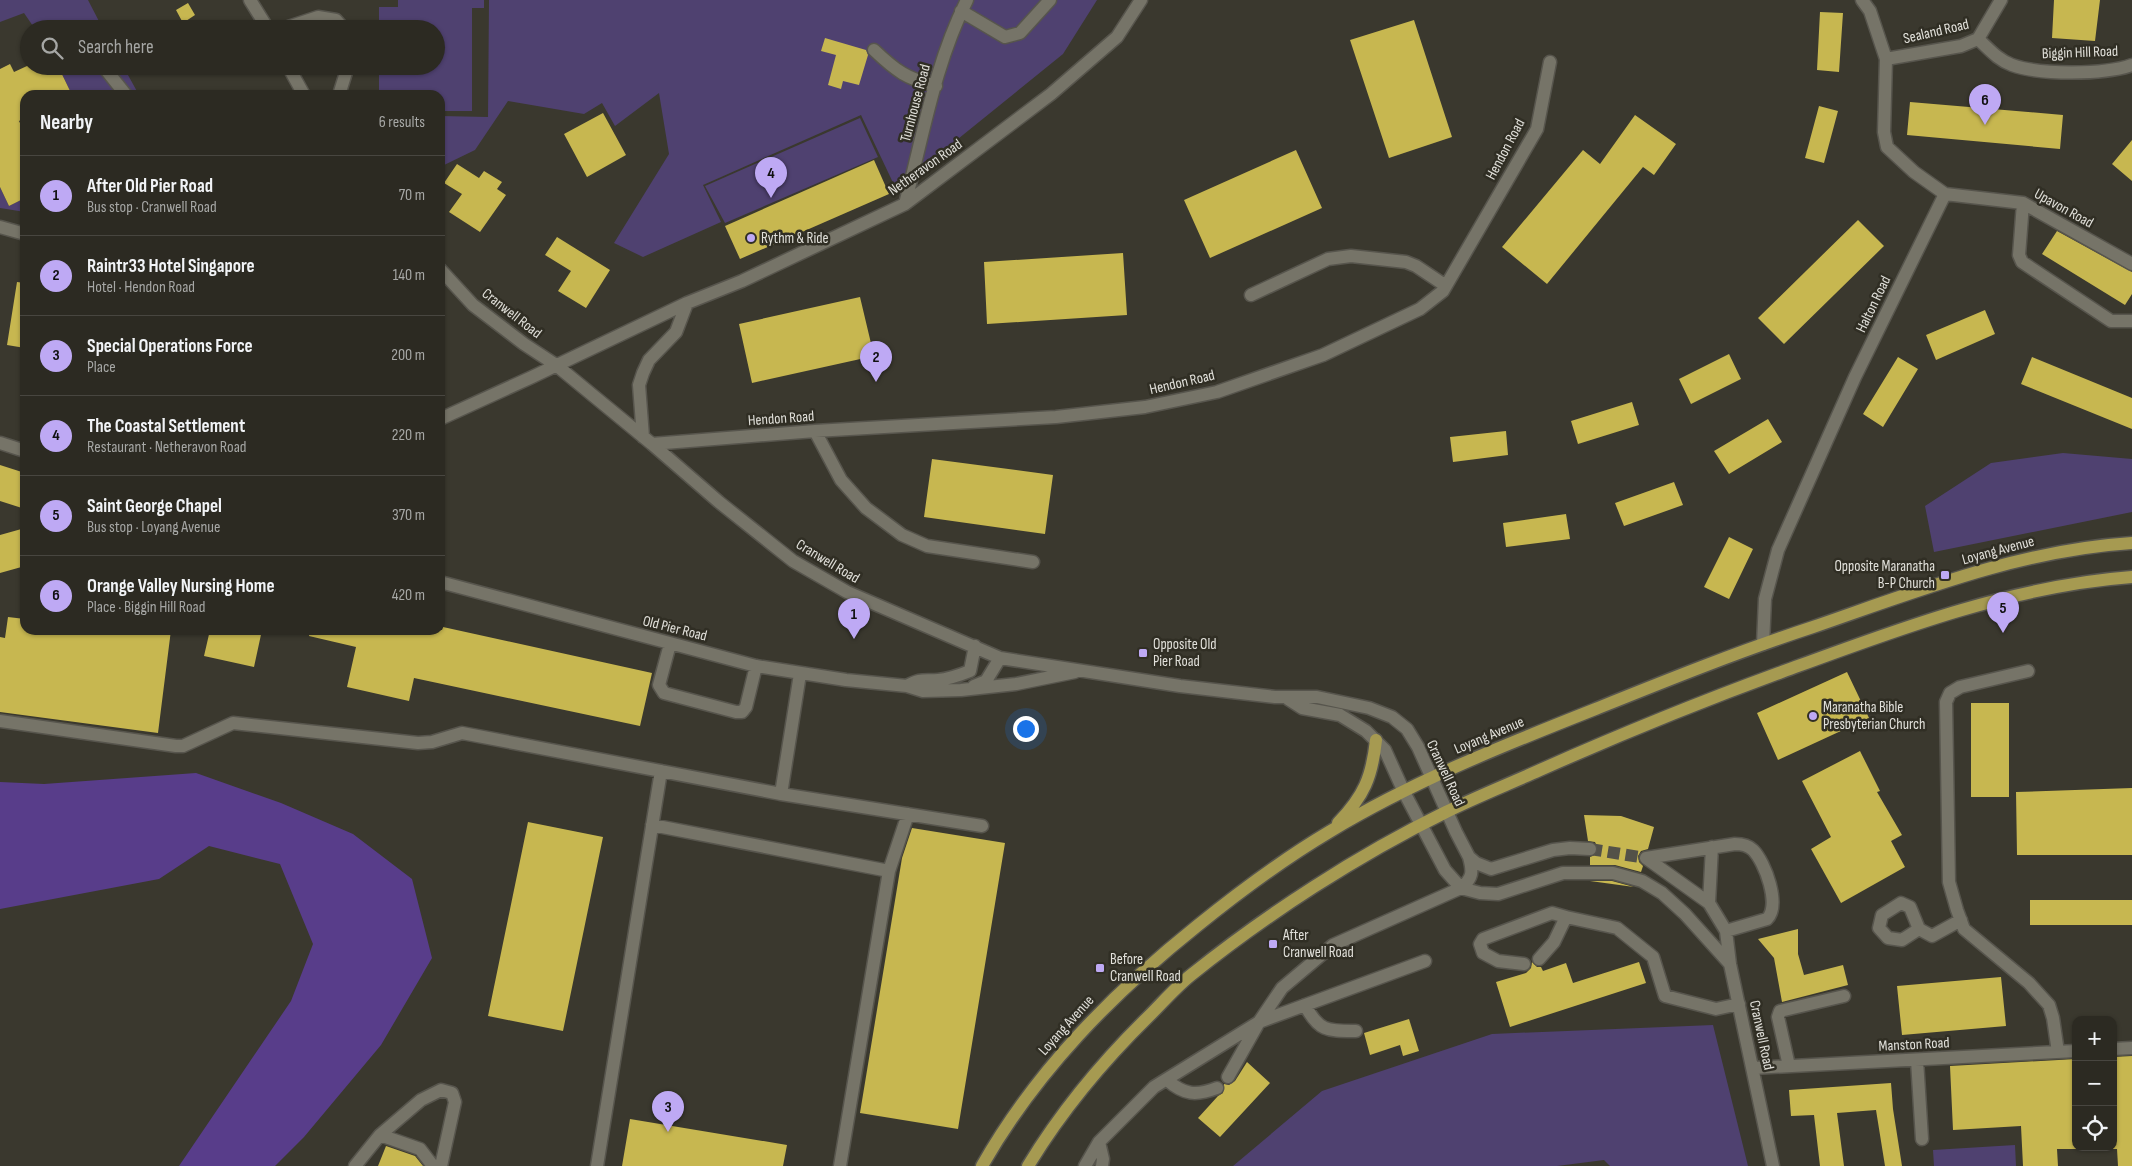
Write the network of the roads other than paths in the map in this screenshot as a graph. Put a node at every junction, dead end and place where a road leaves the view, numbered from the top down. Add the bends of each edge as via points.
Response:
1 (250, 0) edge
2 (1050, 0) edge
3 (1141, 0) edge
4 (1862, 0) edge
5 (2001, 0) edge
6 (964, 6) edge
7 (262, 20) edge
8 (309, 20) edge
9 (336, 20) edge
10 (1978, 39) junction
11 (874, 50) dead end
12 (1886, 59) junction
13 (1550, 62) dead end
14 (2132, 65) edge
15 (111, 75) edge
16 (293, 75) edge
17 (345, 75) edge
18 (936, 86) junction
19 (122, 90) edge
20 (301, 90) edge
21 (341, 90) edge
22 (1945, 194) junction
23 (2023, 203) junction
24 (905, 204) junction
25 (0, 227) edge
26 (20, 233) edge
27 (2132, 264) edge
28 (445, 274) edge
29 (1446, 286) junction
30 (1251, 295) dead end
31 (687, 302) junction
32 (2132, 321) edge
33 (556, 365) junction
34 (445, 417) edge
35 (815, 431) junction
36 (648, 440) junction
37 (0, 443) edge
38 (20, 449) edge
39 (2132, 543) edge
40 (1032, 562) dead end
41 (2132, 576) edge
42 (445, 583) edge
43 (670, 644) junction
44 (1763, 644) junction
45 (976, 646) junction
46 (1000, 658) junction
47 (756, 666) junction
48 (1080, 670) junction
49 (2028, 671) dead end
50 (800, 674) junction
51 (907, 686) junction
52 (961, 690) junction
53 (1288, 699) junction
54 (0, 721) edge
55 (1376, 740) junction
56 (661, 771) junction
57 (1432, 779) junction
58 (1404, 792) junction
59 (781, 794) junction
60 (1446, 812) junction
61 (908, 814) junction
62 (652, 825) junction
63 (1421, 825) junction
64 (982, 826) dead end
65 (1329, 832) junction
66 (1712, 847) junction
67 (1590, 849) tunnel mouth
68 (1469, 857) junction
69 (888, 871) junction
70 (1461, 888) junction
71 (1709, 903) junction
72 (1566, 916) junction
73 (1961, 920) junction
74 (1919, 929) dead end
75 (1726, 931) junction
76 (1539, 959) dead end
77 (1425, 961) dead end
78 (1524, 964) dead end
79 (1730, 964) junction
80 (1844, 996) dead end
81 (1739, 1004) junction
82 (1305, 1005) junction
83 (1259, 1022) junction
84 (1356, 1032) dead end
85 (2132, 1048) edge
86 (2117, 1049) edge
87 (2072, 1051) edge
88 (2058, 1052) junction
89 (1917, 1060) junction
90 (1789, 1066) junction
91 (1753, 1068) junction
92 (1228, 1077) dead end
93 (1167, 1080) junction
94 (1217, 1088) dead end
95 (380, 1135) junction
96 (1922, 1139) dead end
97 (1099, 1142) junction
98 (355, 1166) edge
99 (433, 1166) edge
100 (442, 1166) edge
101 (597, 1166) edge
102 (840, 1166) edge
103 (982, 1166) edge
104 (1028, 1166) edge
105 (1085, 1166) edge
106 (1102, 1166) edge
107 (1773, 1166) edge

1 - 7 street
2 - 6 street, Turnhouse Road via 1020,33 1005,37
3 - 24 street, Netheravon Road via 1117,37 1051,94
4 - 12 street via 1870,11
5 - 10 street, Sealand Road
6 - 18 street, Turnhouse Road
8 - 9 street via 318,17
10 - 12 street, Sealand Road via 1961,46
10 - 14 street, Biggin Hill Road via 1994,55 2011,65 2037,71 2121,69
11 - 18 street via 895,71
12 - 22 street via 1884,132 1887,147
13 - 29 street, Hendon Road via 1537,129
15 - 19 street
16 - 20 street
17 - 21 street
18 - 24 street, Turnhouse Road
22 - 23 street, Upavon Road
22 - 44 street, Halton Road via 1852,383 1778,550 1765,599
23 - 27 street, Upavon Road
23 - 32 street via 2019,255 2022,262 2111,321
24 - 31 street, Netheravon Road via 742,281
25 - 26 street
28 - 33 street, Cranwell Road via 472,305
29 - 30 street via 1406,262 1351,256 1328,260
29 - 35 street, Hendon Road via 1420,309 1323,355 1217,392 1145,407 1056,417
31 - 33 street, Netheravon Road
31 - 36 street via 676,332 649,360 639,385
33 - 34 street, Netheravon Road
33 - 36 street, Cranwell Road
35 - 36 street, Hendon Road
35 - 40 street via 841,480 866,508 902,535 927,546
36 - 45 street, Cranwell Road via 793,561 847,592
37 - 38 street
39 - 44 main road, Loyang Avenue via 2050,553 1984,569
41 - 60 main road via 2059,585 2011,596 1870,640 1637,727
42 - 43 street, Old Pier Road
43 - 47 street, Old Pier Road
43 - 47 street via 660,690 736,712 742,712 746,707
44 - 57 main road, Loyang Avenue via 1505,745
45 - 46 street, Cranwell Road
45 - 51 street, Old Pier Road via 970,671 939,680 919,679
46 - 48 street, Cranwell Road
46 - 52 street, Old Pier Road via 986,681
47 - 50 street, Old Pier Road
48 - 52 street, Old Pier Road via 1016,684
48 - 53 street, Cranwell Road
49 - 73 street via 1960,687 1950,693 1946,702 1949,882
50 - 51 street, Old Pier Road
50 - 59 street
51 - 52 street, Old Pier Road via 923,692
53 - 55 street, Cranwell Road via 1302,708 1340,715
53 - 57 street, Cranwell Road via 1306,696 1328,698 1392,717 1407,729
54 - 56 street via 176,746 183,746 233,723 418,743 462,733
55 - 58 street, Cranwell Road via 1385,750
55 - 65 main road via 1366,786 1355,805
56 - 59 street
56 - 62 street
57 - 58 main road, Loyang Avenue
57 - 60 street, Cranwell Road
58 - 63 street, Cranwell Road
58 - 65 main road, Loyang Avenue
59 - 61 street
60 - 63 main road
60 - 68 street, Cranwell Road
61 - 64 street
61 - 69 street
62 - 69 street
62 - 101 street
63 - 70 street, Cranwell Road via 1445,870
63 - 104 main road via 1323,882 1189,976 1111,1053 1049,1131
65 - 103 main road, Loyang Avenue via 1243,889 1120,991 1049,1068
66 - 71 street
66 - 71 street, Cranwell Road via 1646,858
66 - 75 street via 1742,844 1752,848 1773,895 1774,906 1767,919
67 - 68 street via 1553,850 1491,869
68 - 70 street via 1473,873
69 - 102 street
70 - 79 street via 1498,894 1563,873 1613,873 1642,881 1662,893 1685,914
70 - 83 street via 1333,945 1282,988
71 - 75 street, Cranwell Road
72 - 76 street via 1554,942
72 - 78 street via 1552,913 1483,938 1480,944 1484,953 1498,961
72 - 81 street via 1617,928 1653,957 1665,996 1716,1010
73 - 74 street via 1932,936
73 - 88 street via 1964,929 2029,983 2049,1005
75 - 79 street, Cranwell Road
77 - 82 street
79 - 81 street, Cranwell Road
80 - 90 street via 1780,1011 1778,1017
81 - 91 street, Cranwell Road
82 - 83 street
82 - 84 street via 1312,1018 1328,1031
83 - 92 street
83 - 93 street
85 - 86 street
87 - 88 street, Manston Road
88 - 89 street, Manston Road
89 - 90 street, Manston Road
89 - 96 street
90 - 91 street, Manston Road
91 - 107 street, Cranwell Road
93 - 94 street via 1177,1089 1201,1094
93 - 97 street via 1154,1087
95 - 98 street
95 - 99 street via 420,1149
95 - 100 street via 421,1100 441,1090 452,1093 455,1102
97 - 105 street
97 - 106 street

